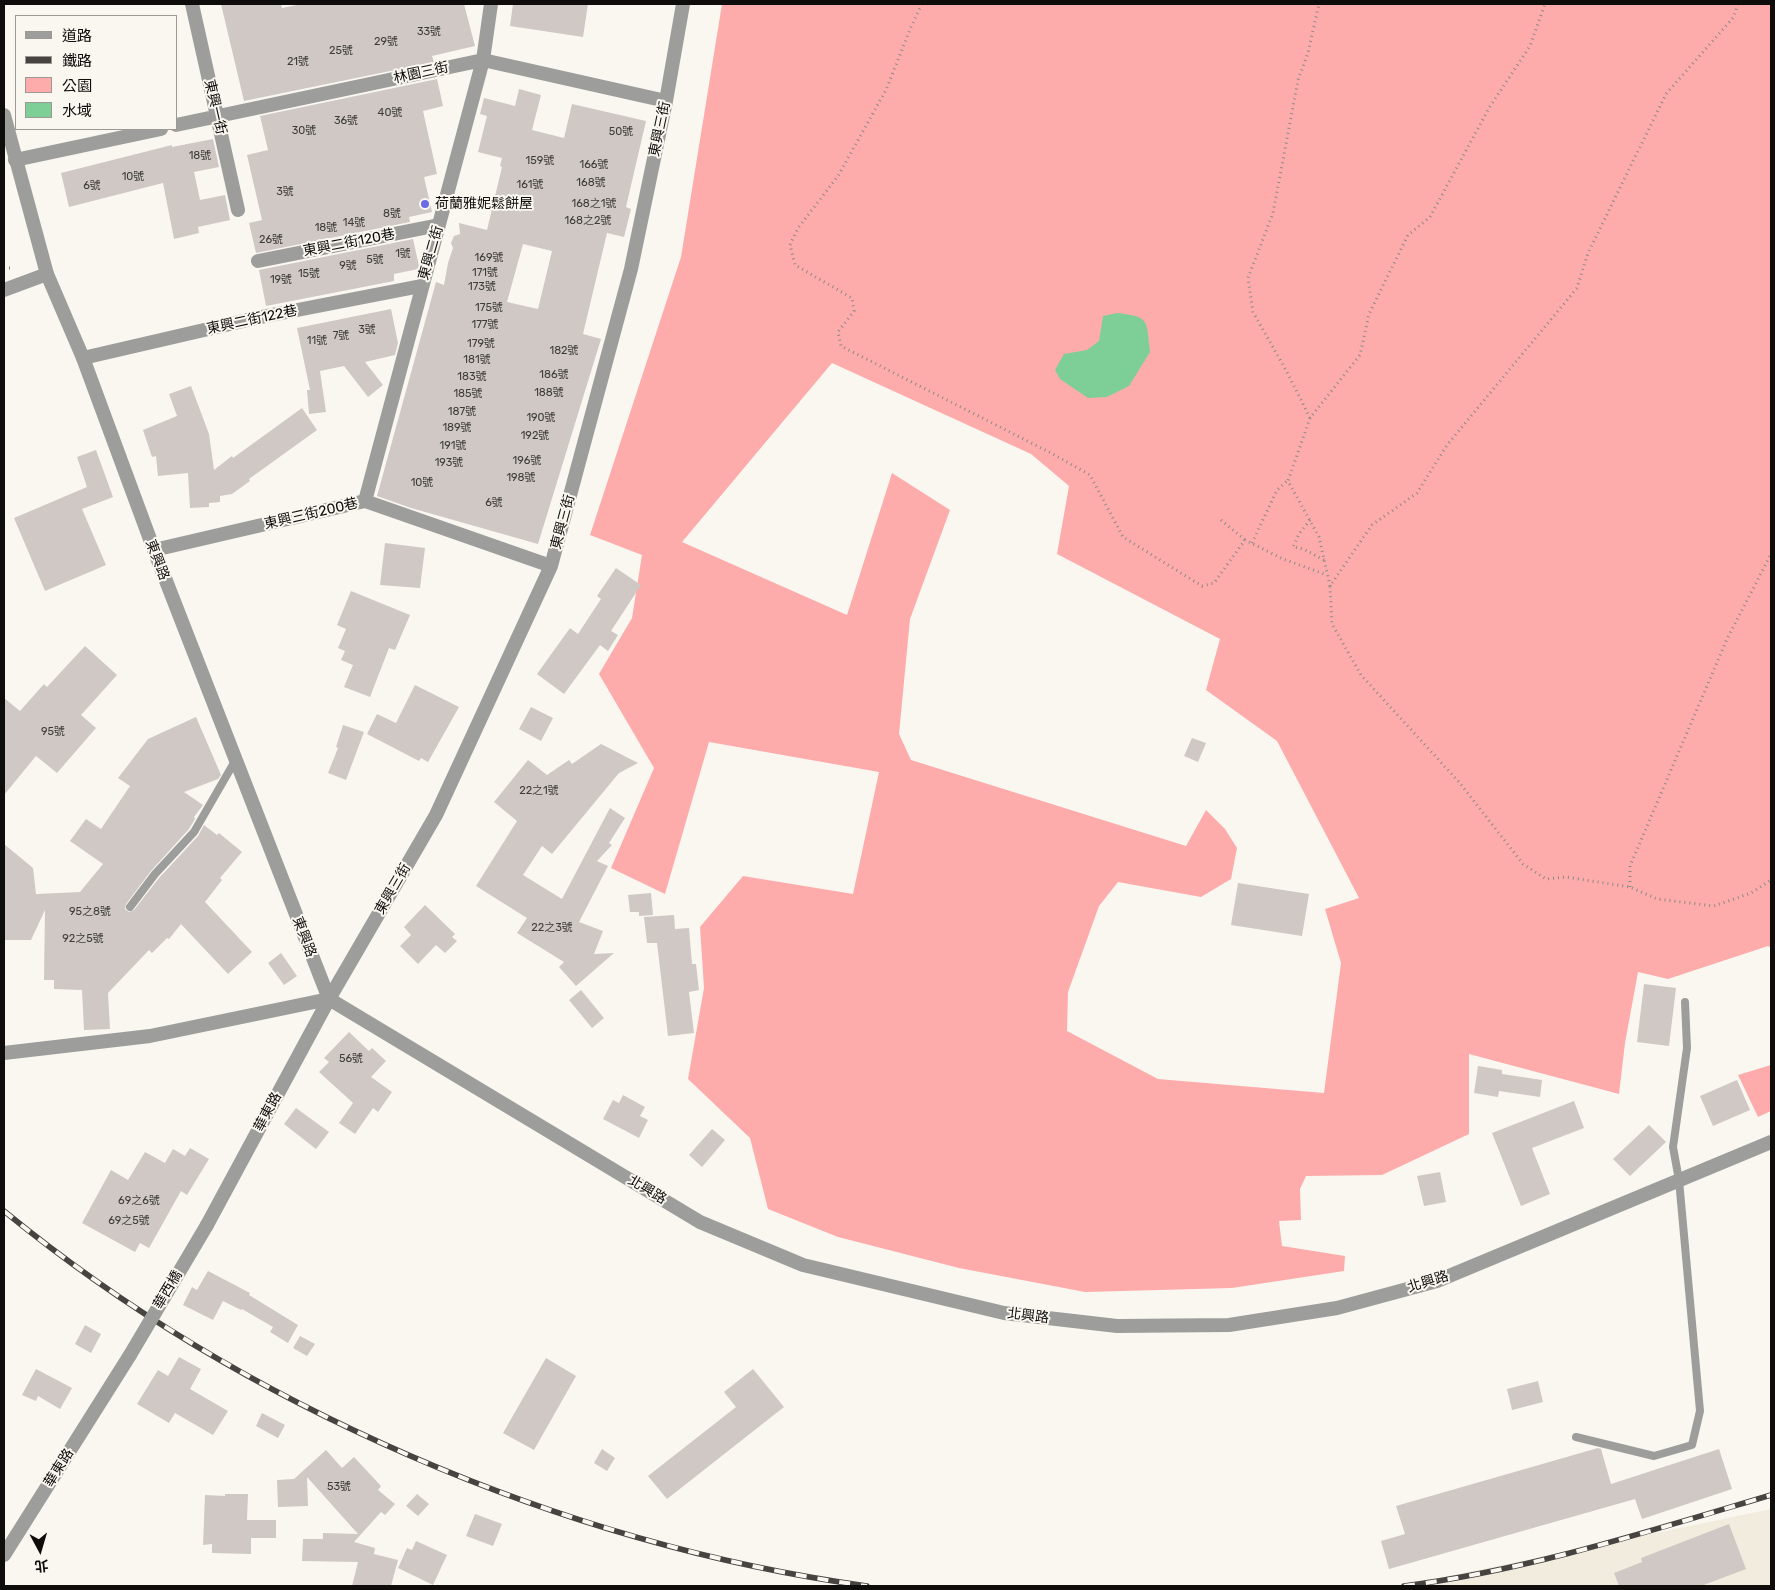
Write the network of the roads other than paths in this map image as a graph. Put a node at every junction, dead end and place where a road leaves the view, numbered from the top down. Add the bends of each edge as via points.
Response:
1 (192, 4) edge
2 (490, 4) edge
3 (683, 4) edge
4 (483, 60) junction
5 (666, 102) junction
6 (4, 115) edge
7 (217, 116) junction
8 (178, 125) edge
9 (156, 130) edge
10 (16, 160) junction
11 (238, 210) dead end
12 (439, 225) junction
13 (258, 261) dead end
14 (47, 274) junction
15 (422, 286) junction
16 (4, 290) edge
17 (83, 358) junction
18 (365, 501) junction
19 (154, 550) junction
20 (551, 566) junction
21 (236, 761) junction
22 (130, 907) dead end
23 (329, 999) junction
24 (1685, 1002) dead end
25 (4, 1053) edge
26 (1771, 1142) edge
27 (1680, 1180) junction
28 (207, 1225) joint
29 (130, 1355) joint
30 (1576, 1437) dead end
31 (4, 1555) edge

1 - 7 street, 東興一街
2 - 4 street, 東興二街
3 - 5 street, 東興三街
4 - 5 street, 林園三街
4 - 7 street, 林園三街
4 - 12 street, 東興二街
5 - 20 street, 東興三街 via 631,269
6 - 10 street, 東興路
7 - 8 street, 林園三街
7 - 11 street, 東興一街
9 - 10 street
10 - 14 street, 東興路
12 - 13 street, 東興二街120巷
12 - 15 street, 東興二街
14 - 16 street
14 - 17 street, 東興路
15 - 17 street, 東興二街122巷 via 256,318
15 - 18 street, 東興二街
17 - 19 street, 東興路
18 - 19 street, 東興三街200巷
18 - 20 street, 東興三街200巷
19 - 21 street, 東興路
20 - 23 street, 東興三街 via 436,815
21 - 22 lane via 194,832
21 - 23 street, 東興路
23 - 25 street via 150,1036
23 - 27 street, 北興路 via 700,1222 803,1265 1004,1313 1117,1326 1229,1324 1337,1308 1437,1281
23 - 28 street, 華東路
24 - 27 lane via 1687,1048 1672,1147
26 - 27 street, 北興路
27 - 30 lane via 1700,1411 1692,1445 1654,1456
28 - 29 street, 華西橋, bridge
29 - 31 street, 華東路

